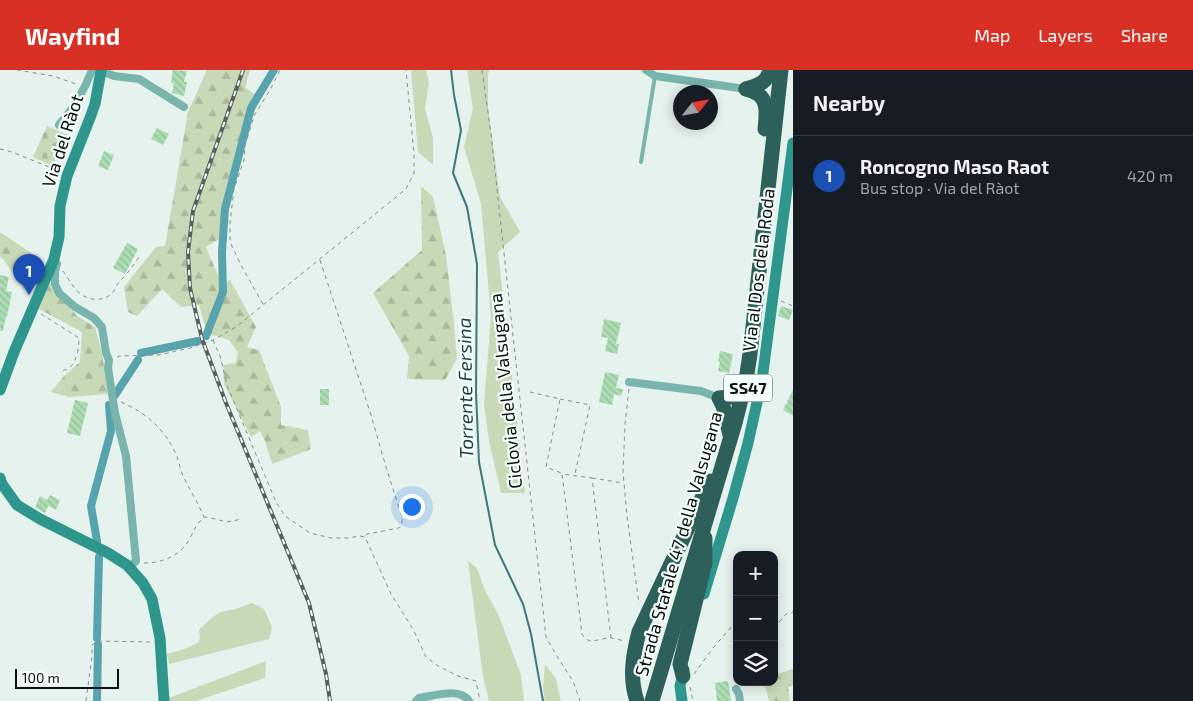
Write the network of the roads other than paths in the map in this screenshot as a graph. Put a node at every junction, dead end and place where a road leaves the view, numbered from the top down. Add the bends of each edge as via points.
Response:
1 (98, 70) edge
2 (646, 70) edge
3 (770, 70) edge
4 (781, 70) edge
5 (787, 70) edge
6 (655, 76) junction
7 (746, 89) junction
8 (184, 107) dead end
9 (59, 125) dead end
10 (793, 143) edge
11 (641, 162) dead end
12 (769, 186) junction
13 (57, 263) road end
14 (746, 380) junction
15 (629, 382) road end
16 (0, 390) edge
17 (719, 398) junction
18 (730, 438) junction
19 (0, 478) edge
20 (706, 538) junction
21 (132, 565) junction
22 (687, 675) junction
23 (736, 689) dead end
24 (657, 698) edge
25 (164, 701) edge
26 (416, 701) edge
27 (469, 701) edge
28 (638, 701) edge
29 (682, 701) edge
30 (740, 701) edge

1 - 8 street via 139,79
1 - 9 street
1 - 16 street, Via del Ràot via 95,104 67,176 60,206 54,259
2 - 6 street
3 - 7 highway via 766,80
4 - 12 highway, Strada Statale 47 della Valsugana / SS47
5 - 20 highway, Strada Statale 47 della Valsugana / SS47 via 755,362
6 - 7 street
6 - 11 lane
7 - 12 highway via 758,94 766,108 764,151
10 - 22 street, Via al Dos dela Roda via 762,380
12 - 14 highway, Strada Statale 47 della Valsugana / SS47
13 - 21 street via 55,284 59,294 102,327 115,413 126,456
14 - 17 highway via 731,397
14 - 18 highway, Strada Statale 47 della Valsugana / SS47
15 - 17 street via 701,391
17 - 18 highway
18 - 24 highway, Strada Statale 47 della Valsugana / SS47
18 - 28 highway via 639,632 632,666
19 - 21 street via 16,505
20 - 22 highway via 705,563 680,664
20 - 24 highway, Strada Statale 47 della Valsugana / SS47
21 - 25 street via 152,599 156,614
22 - 29 street, Via al Dos dela Roda via 680,686
23 - 30 street
26 - 27 street via 455,693 466,696

